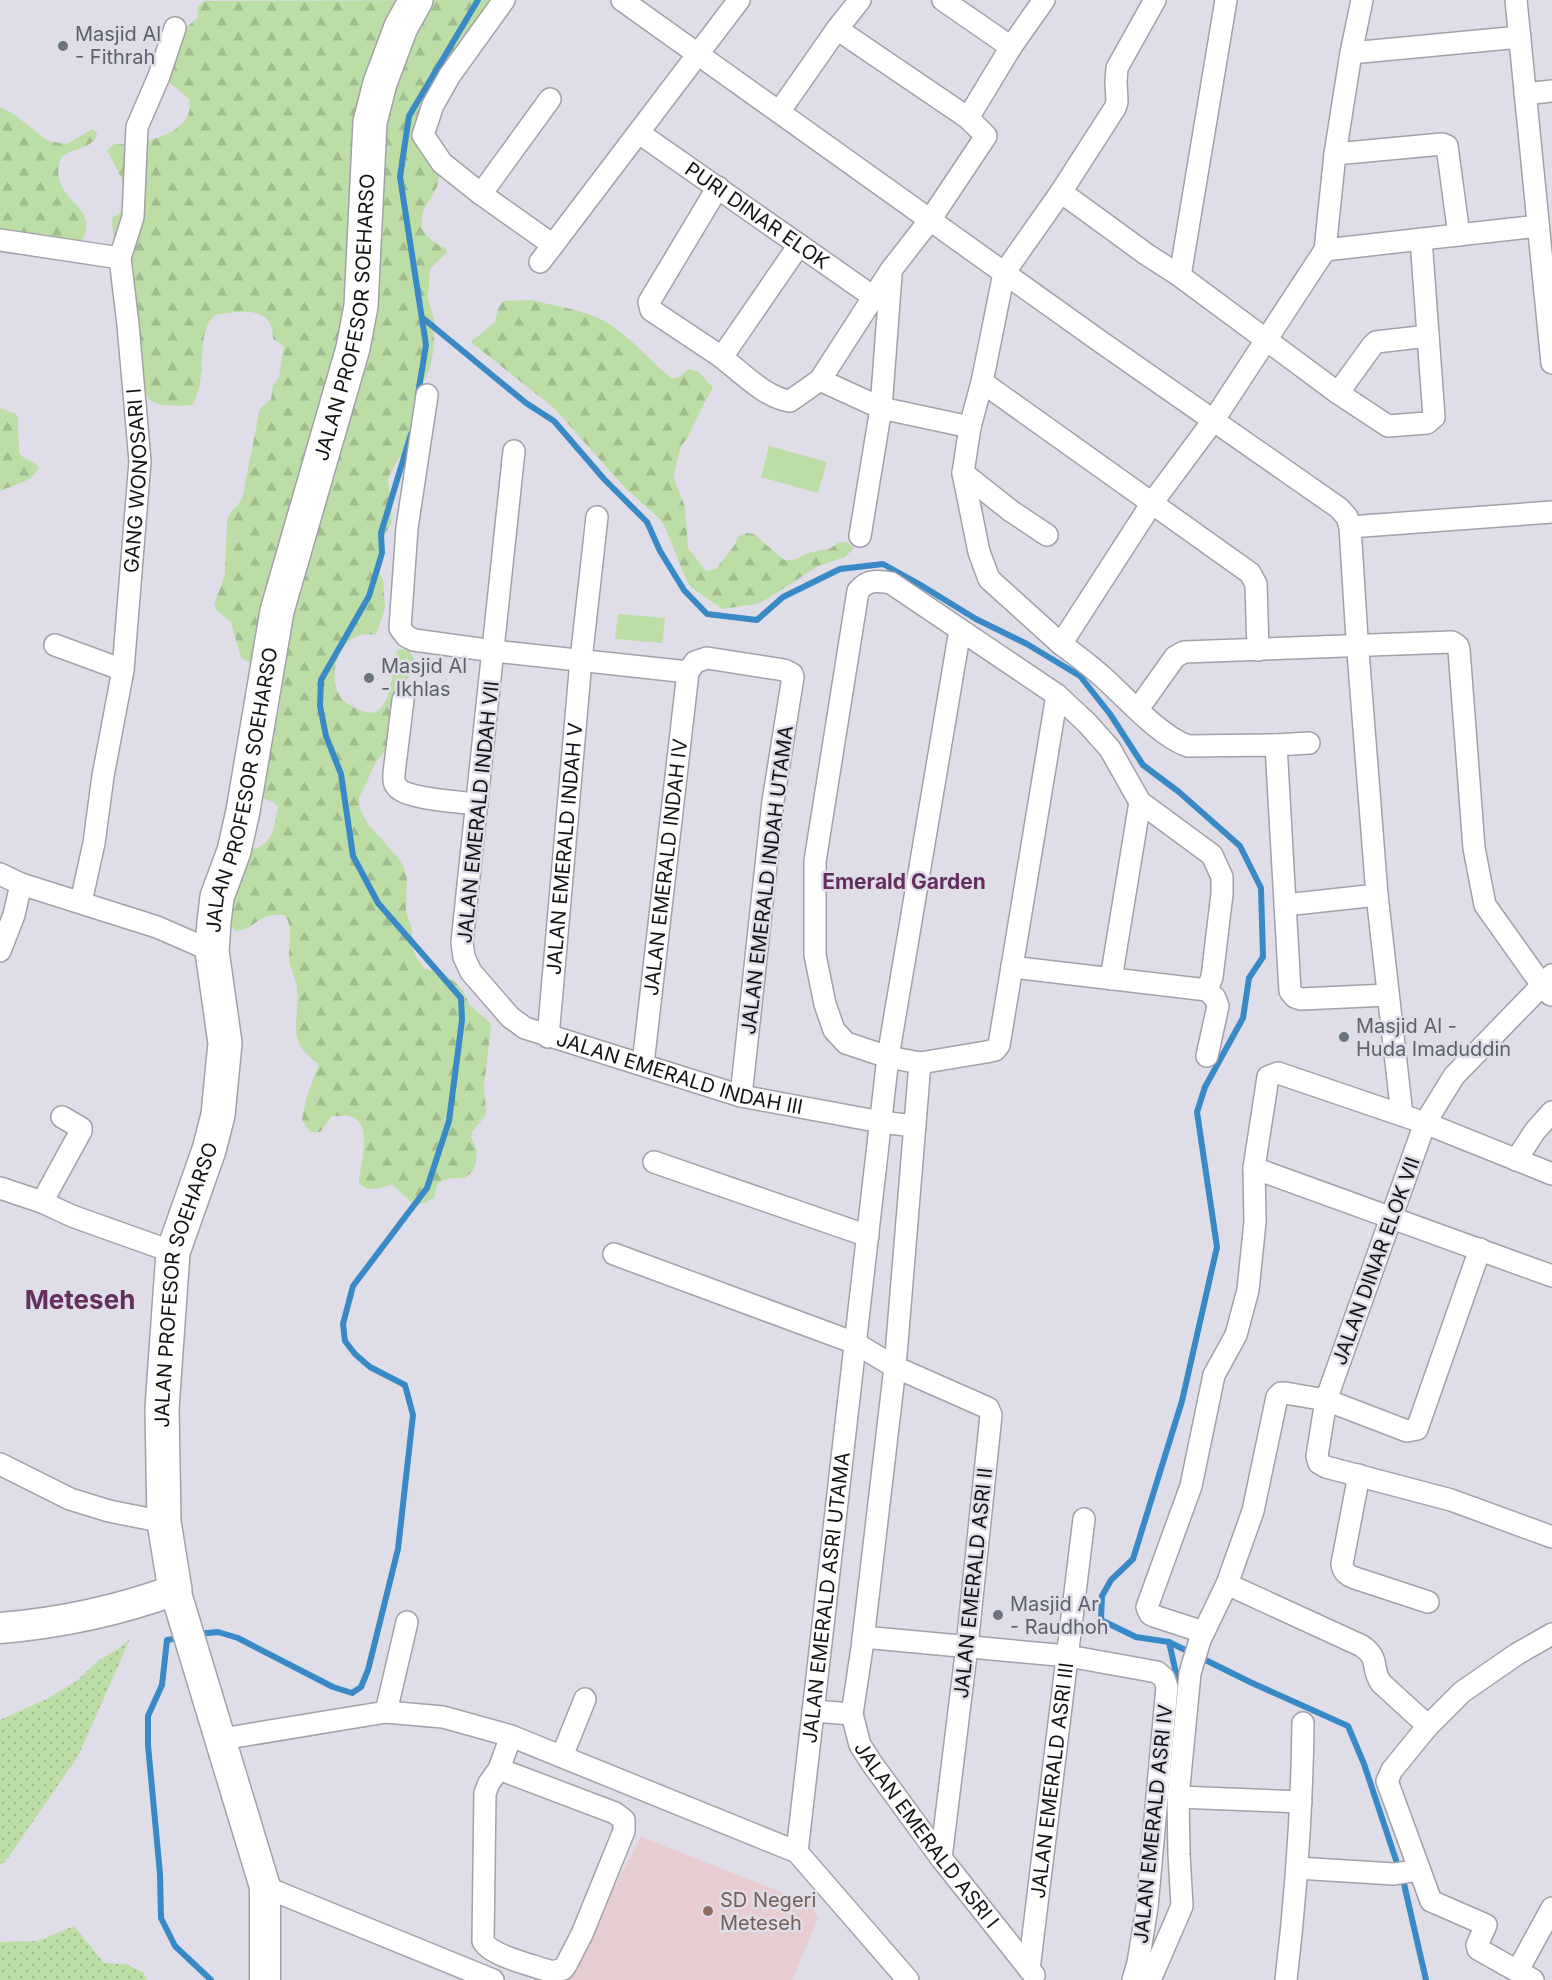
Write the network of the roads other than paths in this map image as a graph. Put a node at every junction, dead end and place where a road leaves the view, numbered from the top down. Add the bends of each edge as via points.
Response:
1 (416, 0) edge
2 (504, 0) edge
3 (622, 0) edge
4 (739, 0) edge
5 (860, 0) edge
6 (943, 0) edge
7 (1044, 0) edge
8 (1155, 0) edge
9 (1226, 0) edge
10 (1362, 0) edge
11 (1516, 0) edge
12 (176, 28) dead end
13 (837, 29) junction
14 (1520, 37) junction
15 (1011, 47) junction
16 (1351, 53) junction
17 (698, 54) junction
18 (1552, 91) edge
19 (1526, 94) junction
20 (549, 99) dead end
21 (779, 112) junction
22 (968, 118) junction
23 (639, 133) junction
24 (1335, 154) junction
25 (718, 187) junction
26 (1061, 192) junction
27 (481, 194) junction
28 (930, 220) junction
29 (1538, 226) junction
30 (1459, 235) junction
31 (1421, 239) junction
32 (0, 240) edge
33 (553, 245) junction
34 (799, 246) junction
35 (1325, 250) junction
36 (120, 258) junction
37 (540, 262) dead end
38 (891, 270) junction
39 (1004, 273) junction
40 (1180, 276) junction
41 (1548, 287) edge
42 (875, 298) junction
43 (1428, 336) junction
44 (1266, 339) junction
45 (722, 357) junction
46 (1552, 363) edge
47 (820, 380) junction
48 (982, 382) junction
49 (1338, 393) junction
50 (427, 395) dead end
51 (881, 408) junction
52 (1213, 422) junction
53 (970, 427) junction
54 (514, 451) dead end
55 (963, 473) junction
56 (1152, 503) junction
57 (1552, 512) edge
58 (597, 517) dead end
59 (1350, 527) junction
60 (1047, 535) dead end
61 (860, 536) dead end
62 (960, 630) junction
63 (1061, 644) junction
64 (1358, 644) junction
65 (55, 645) dead end
66 (1258, 650) junction
67 (494, 651) junction
68 (581, 660) junction
69 (123, 670) junction
70 (688, 672) junction
71 (1058, 695) junction
72 (403, 700) dead end
73 (1138, 709) junction
74 (1309, 743) dead end
75 (1276, 745) junction
76 (1140, 801) junction
77 (477, 804) junction
78 (0, 874) edge
79 (21, 884) junction
80 (1377, 895) junction
81 (81, 902) junction
82 (1285, 905) junction
83 (0, 951) edge
84 (212, 951) junction
85 (1012, 967) junction
86 (471, 972) joint
87 (1112, 979) junction
88 (1549, 985) edge
89 (1207, 990) junction
90 (1388, 994) junction
91 (548, 1037) junction
92 (1207, 1056) dead end
93 (888, 1057) junction
94 (920, 1062) junction
95 (643, 1064) junction
96 (741, 1096) junction
97 (1552, 1112) edge
98 (1402, 1115) junction
99 (62, 1117) dead end
100 (881, 1122) junction
101 (1425, 1123) junction
102 (914, 1126) junction
103 (1516, 1160) junction
104 (654, 1162) dead end
105 (1254, 1168) junction
106 (1552, 1174) edge
107 (0, 1188) edge
108 (42, 1202) junction
109 (1392, 1218) junction
110 (868, 1236) junction
111 (1480, 1249) junction
112 (173, 1252) junction
113 (614, 1254) dead end
114 (1552, 1276) edge
115 (855, 1343) junction
116 (895, 1367) junction
117 (1326, 1400) junction
118 (0, 1464) edge
119 (1359, 1475) junction
120 (1084, 1519) dead end
121 (164, 1522) junction
122 (1552, 1537) edge
123 (1227, 1584) junction
124 (175, 1590) junction
125 (1428, 1602) dead end
126 (406, 1622) dead end
127 (0, 1628) edge
128 (1552, 1634) edge
129 (863, 1637) junction
130 (1201, 1638) junction
131 (967, 1646) junction
132 (1068, 1656) junction
133 (585, 1699) dead end
134 (813, 1711) junction
135 (386, 1712) junction
136 (852, 1714) junction
137 (1303, 1723) dead end
138 (1428, 1726) junction
139 (511, 1736) junction
140 (222, 1738) junction
141 (562, 1756) junction
142 (499, 1769) junction
143 (1178, 1797) junction
144 (1301, 1802) junction
145 (797, 1852) junction
146 (941, 1858) junction
147 (1297, 1868) junction
148 (1406, 1872) junction
149 (265, 1887) junction
150 (1552, 1908) edge
151 (1034, 1975) edge
152 (1526, 1975) edge
153 (265, 1980) edge
154 (493, 1980) edge
155 (908, 1980) edge
156 (1133, 1980) edge
157 (1150, 1980) edge
158 (1286, 1980) edge

1 - 84 main road, JALAN PROFESOR SOEHARSO via 380,83 370,122 361,306 353,348 277,611 243,811 213,922
2 - 27 street via 450,75 433,105 423,135 442,163
3 - 17 street
4 - 17 street
5 - 13 street
6 - 15 street
7 - 15 street
8 - 26 street via 1118,68 1115,108
9 - 40 street
10 - 16 street
11 - 14 street
12 - 36 street, GANG WONOSARI I via 137,126 133,217
13 - 21 street
13 - 22 street
14 - 16 street
14 - 19 street
15 - 22 street
16 - 24 street
17 - 21 street
17 - 23 street
18 - 19 street
19 - 29 street
20 - 27 street
21 - 28 street
22 - 28 street via 985,134 985,140
23 - 25 street, PURI DINAR ELOK
23 - 33 street
24 - 30 street via 1447,146
24 - 35 street
25 - 34 street, PURI DINAR ELOK
25 - 45 street via 649,302 651,310
26 - 39 street
26 - 40 street
27 - 33 street
28 - 38 street
28 - 39 street
29 - 30 street
29 - 41 street
30 - 31 street
31 - 35 street
31 - 43 street
32 - 36 street
33 - 37 street
34 - 42 street, PURI DINAR ELOK
34 - 45 street
35 - 44 street
36 - 69 street, GANG WONOSARI I via 140,461
38 - 42 street
38 - 51 street
39 - 48 street
39 - 52 street
40 - 44 street
41 - 46 street
42 - 47 street
43 - 49 street via 1376,342
43 - 49 street via 1432,420 1388,426
44 - 49 street
44 - 52 street
45 - 47 street via 755,384 787,401
47 - 51 street
48 - 53 street
48 - 56 street
50 - 67 street via 407,528 400,628 414,640
51 - 53 street
51 - 61 street
52 - 56 street
52 - 59 street via 1339,508
53 - 55 street
54 - 67 street, JALAN EMERALD INDAH VII
55 - 60 street
55 - 63 street via 989,579
56 - 63 street
56 - 66 street via 1254,578
57 - 59 street
58 - 68 street, JALAN EMERALD INDAH V
59 - 64 street
62 - 71 street
62 - 93 street, JALAN EMERALD ASRI UTAMA
62 - 93 street via 891,583 873,580 858,591 815,861 815,955 834,1030 846,1043
63 - 73 street
64 - 66 street
64 - 80 street
64 - 88 street via 1452,642 1458,646 1474,848 1485,905
65 - 69 street
66 - 73 street via 1184,652
67 - 68 street
67 - 77 street, JALAN EMERALD INDAH VII
68 - 70 street
68 - 91 street, JALAN EMERALD INDAH V
69 - 81 street, GANG WONOSARI I
70 - 95 street, JALAN EMERALD INDAH IV
70 - 96 street, JALAN EMERALD INDAH UTAMA via 695,662 707,658 784,670 793,678 773,801
71 - 76 street via 1110,749
71 - 85 street
72 - 77 street via 394,784 409,794
73 - 75 street via 1188,746
74 - 75 street
75 - 82 street
76 - 87 street
76 - 89 street via 1212,855 1222,877 1212,977
77 - 86 street, JALAN EMERALD INDAH VII via 462,942
78 - 79 street
79 - 81 street
79 - 83 street
80 - 82 street
80 - 90 street
81 - 84 street via 157,927
82 - 90 street via 1290,991 1295,997
84 - 112 main road, JALAN PROFESOR SOEHARSO via 225,1043 218,1115
85 - 87 street
85 - 94 street via 995,1050
86 - 91 street, JALAN EMERALD INDAH III via 510,1017
87 - 89 street
88 - 101 street, JALAN DINAR ELOK VII via 1454,1076
89 - 92 street via 1218,1005
90 - 98 street
91 - 95 street, JALAN EMERALD INDAH III
93 - 94 street
93 - 100 street, JALAN EMERALD ASRI UTAMA
94 - 102 street, JALAN EMERALD ASRI UTAMA
95 - 96 street, JALAN EMERALD INDAH III
96 - 100 street, JALAN EMERALD INDAH III
97 - 103 street
98 - 101 street
98 - 105 street via 1274,1073 1268,1077
99 - 108 street via 78,1125 81,1131
100 - 102 street, JALAN EMERALD INDAH III
100 - 110 street, JALAN EMERALD ASRI UTAMA
101 - 103 street
101 - 109 street, JALAN DINAR ELOK VII
102 - 116 street, JALAN EMERALD ASRI UTAMA
103 - 106 street
104 - 110 street
105 - 109 street
105 - 130 street via 1256,1222 1248,1290 1236,1335 1214,1376 1191,1486 1147,1607 1150,1614
107 - 108 street
108 - 112 street
109 - 111 street
109 - 117 street, JALAN DINAR ELOK VII
110 - 115 street, JALAN EMERALD ASRI UTAMA
111 - 114 street
111 - 117 street via 1418,1429 1407,1431
112 - 121 main road, JALAN PROFESOR SOEHARSO via 162,1408
113 - 115 street
115 - 116 street
115 - 134 street, JALAN EMERALD ASRI UTAMA
116 - 129 street, JALAN EMERALD ASRI UTAMA
116 - 131 street, JALAN EMERALD ASRI II via 986,1406 991,1415
117 - 119 street, JALAN DINAR ELOK VII via 1319,1463
117 - 123 street via 1285,1393 1277,1397 1253,1511
118 - 121 street via 70,1499
119 - 122 street via 1451,1500
119 - 125 street via 1343,1569 1355,1578
120 - 132 street, JALAN EMERALD ASRI III
121 - 124 main road, JALAN PROFESOR SOEHARSO
123 - 130 street
123 - 138 street via 1362,1646 1374,1657 1381,1683
124 - 127 main road via 97,1614
124 - 140 main road
126 - 135 street
128 - 138 street via 1462,1692
129 - 131 street
129 - 136 street, JALAN EMERALD ASRI UTAMA
130 - 143 street via 1190,1673
131 - 132 street
131 - 146 street, JALAN EMERALD ASRI II
132 - 151 street, JALAN EMERALD ASRI III
132 - 156 street, JALAN EMERALD ASRI IV via 1157,1672 1167,1687 1147,1908
133 - 141 street
134 - 136 street, JALAN EMERALD ASRI I
134 - 145 street, JALAN EMERALD ASRI UTAMA
135 - 139 street via 443,1717
135 - 140 street
136 - 146 street, JALAN EMERALD ASRI I via 860,1744
137 - 144 street
138 - 148 street via 1387,1781
139 - 141 street
139 - 142 street
140 - 149 main road
141 - 145 street
142 - 142 street via 485,1793 483,1941 486,1947 507,1957 557,1972 566,1965 582,1934 624,1831 624,1820 615,1813
143 - 144 street
143 - 157 street via 1182,1906
144 - 147 street
145 - 155 street
146 - 151 street, JALAN EMERALD ASRI I
147 - 148 street
147 - 158 street
148 - 152 street via 1431,1901 1485,1925 1478,1948
149 - 153 main road
149 - 154 street
150 - 152 street

